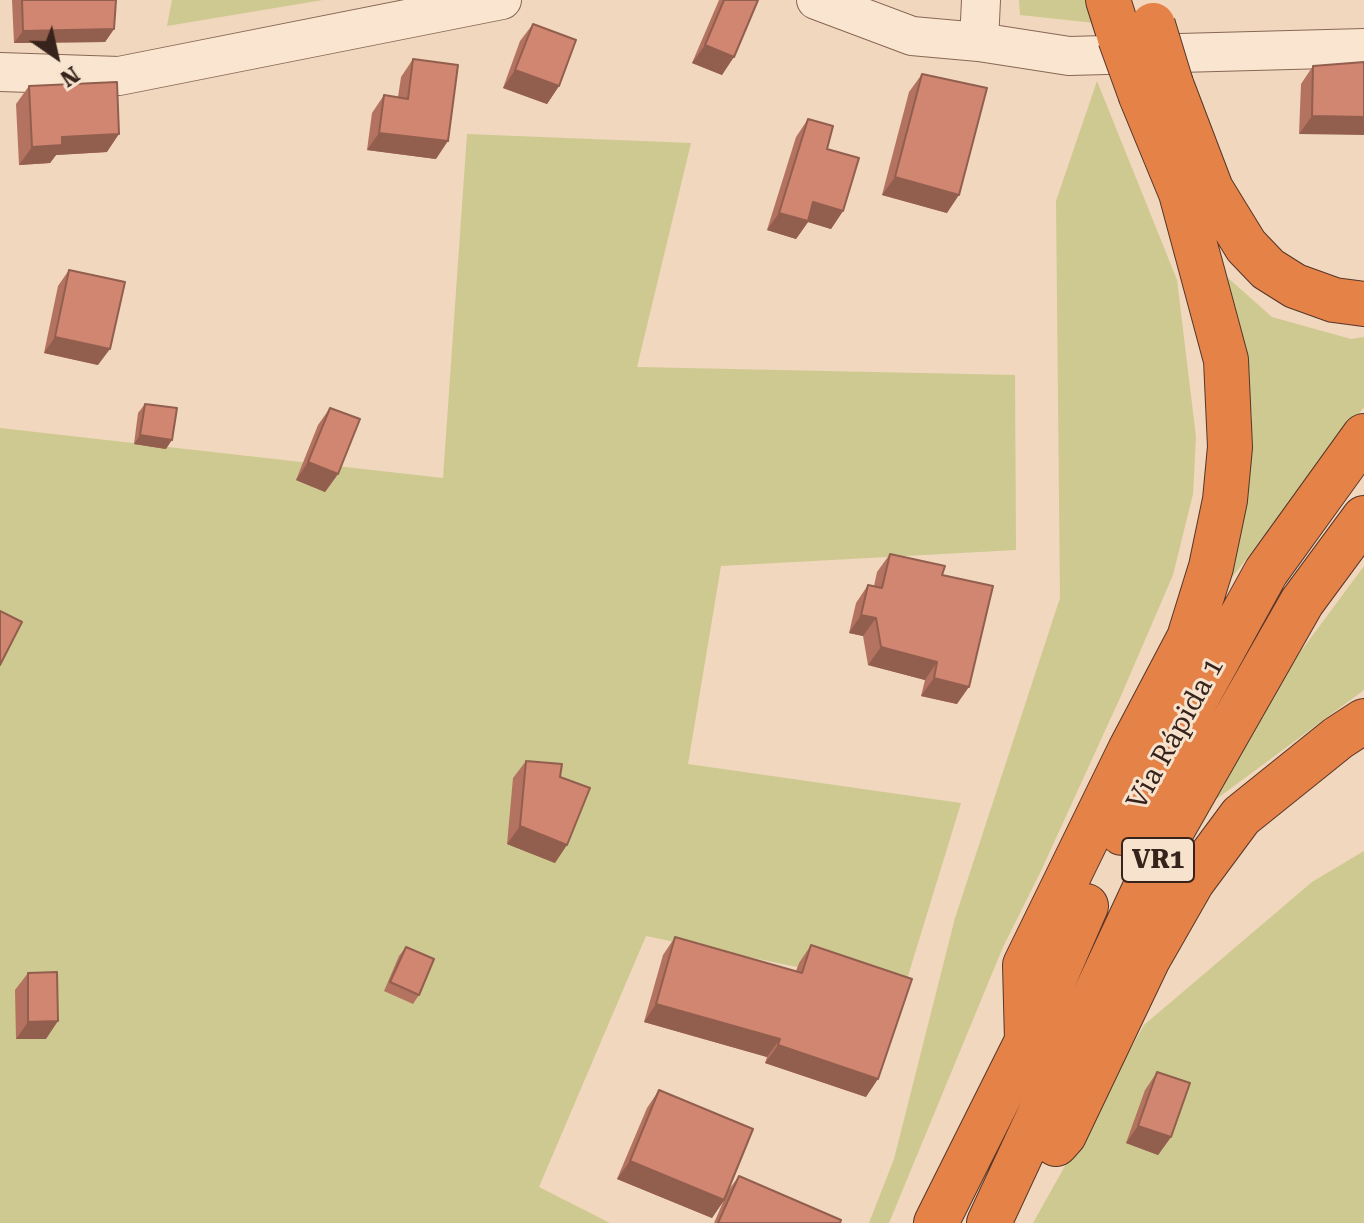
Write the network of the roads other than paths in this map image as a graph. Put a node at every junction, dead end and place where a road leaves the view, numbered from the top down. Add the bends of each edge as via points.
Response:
1 (502, 0) edge
2 (816, 0) edge
3 (981, 0) edge
4 (1132, 16) edge
5 (979, 42) junction
6 (1364, 48) edge
7 (0, 72) edge
8 (1156, 90) junction
9 (1364, 304) edge
10 (1364, 436) edge
11 (1364, 518) edge
12 (1364, 721) edge
13 (1027, 1041) junction
14 (936, 1223) edge
15 (990, 1223) edge

1 - 7 street via 119,76
2 - 5 street via 912,36
3 - 5 street
4 - 8 highway, bridge
5 - 6 street via 1069,56
8 - 9 highway via 1246,246 1268,269 1295,286
8 - 13 highway via 1226,360 1230,447 1225,500 1189,638 1025,965
10 - 13 highway, Via Rápida 1 / VR1 via 1266,572 1139,797
11 - 15 highway, Via Rápida 1 / VR1 via 1302,602 1171,832
12 - 15 highway via 1241,816 1192,882 1148,959 1064,1135
13 - 14 highway, Via Rápida 1 / VR1

